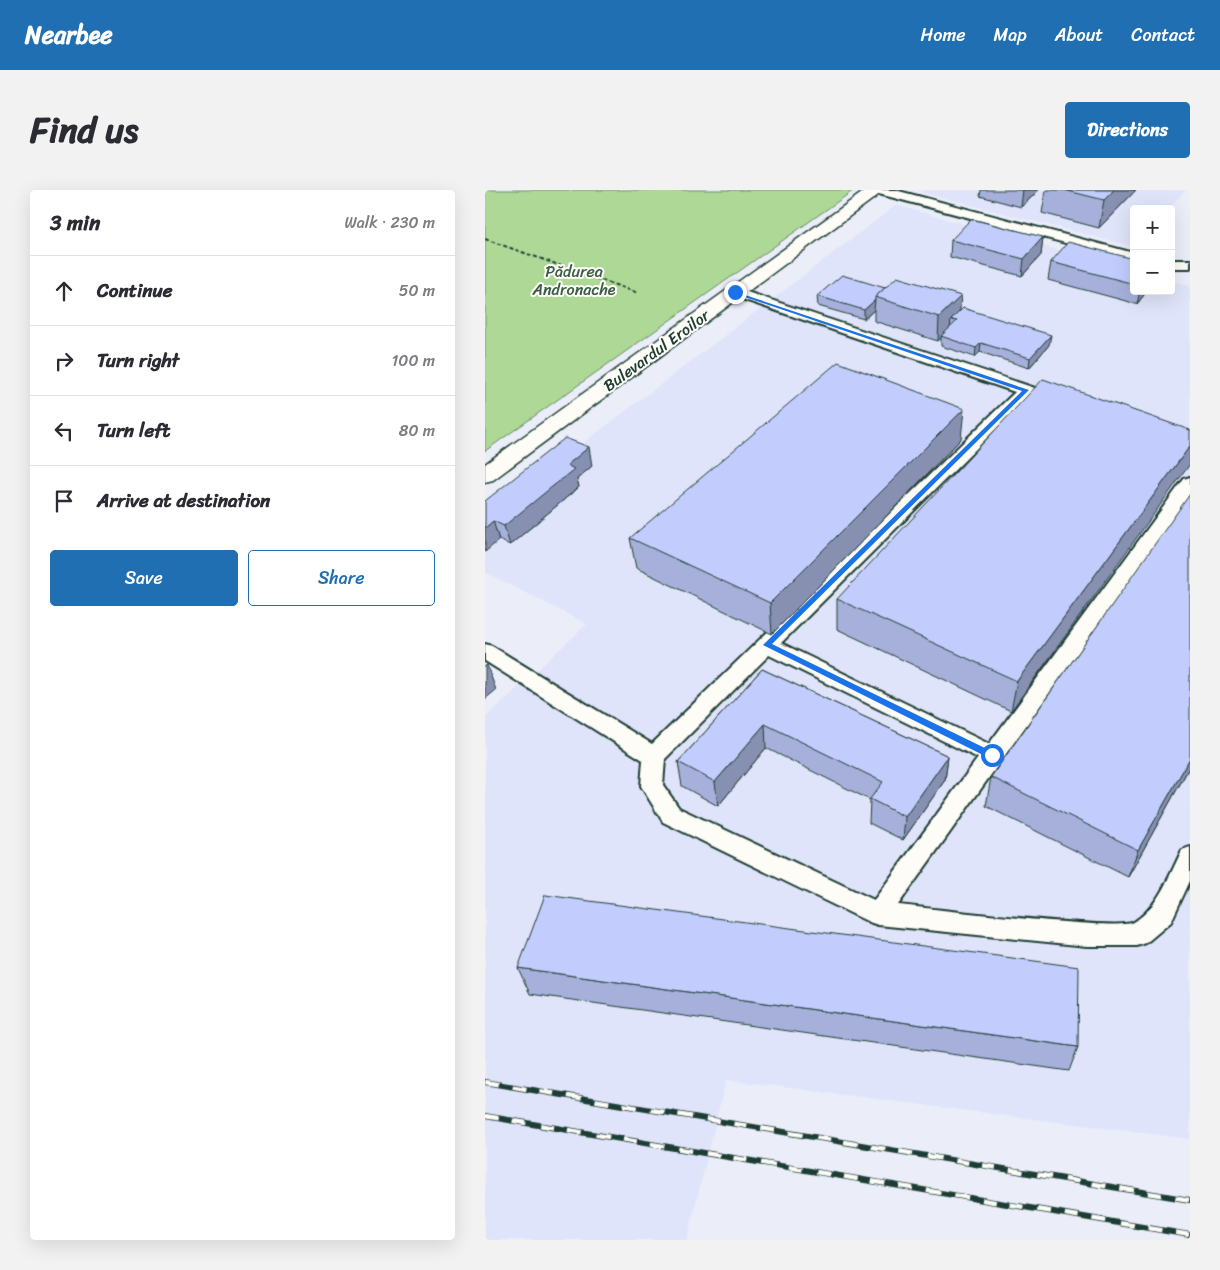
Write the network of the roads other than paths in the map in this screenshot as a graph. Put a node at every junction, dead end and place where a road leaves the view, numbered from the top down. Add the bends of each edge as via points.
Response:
1 (878, 190) edge
2 (1130, 256) edge
3 (1175, 264) edge
4 (1190, 264) edge
5 (735, 292) junction
6 (1026, 390) junction
7 (1054, 399) edge
8 (485, 475) edge
9 (1190, 483) edge
10 (767, 645) junction
11 (485, 652) edge
12 (992, 755) junction
13 (654, 756) junction
14 (1190, 857) edge
15 (878, 914) junction

1 - 2 lane
1 - 5 main road, Bulevardul Eroilor
3 - 4 lane
5 - 6 lane
5 - 8 main road, Bulevardul Eroilor
6 - 7 lane
6 - 10 lane
9 - 12 lane
10 - 12 lane
10 - 13 lane
11 - 13 lane
12 - 15 lane
13 - 15 lane via 652,786 671,815
14 - 15 lane via 1161,914 1137,935 1087,935

